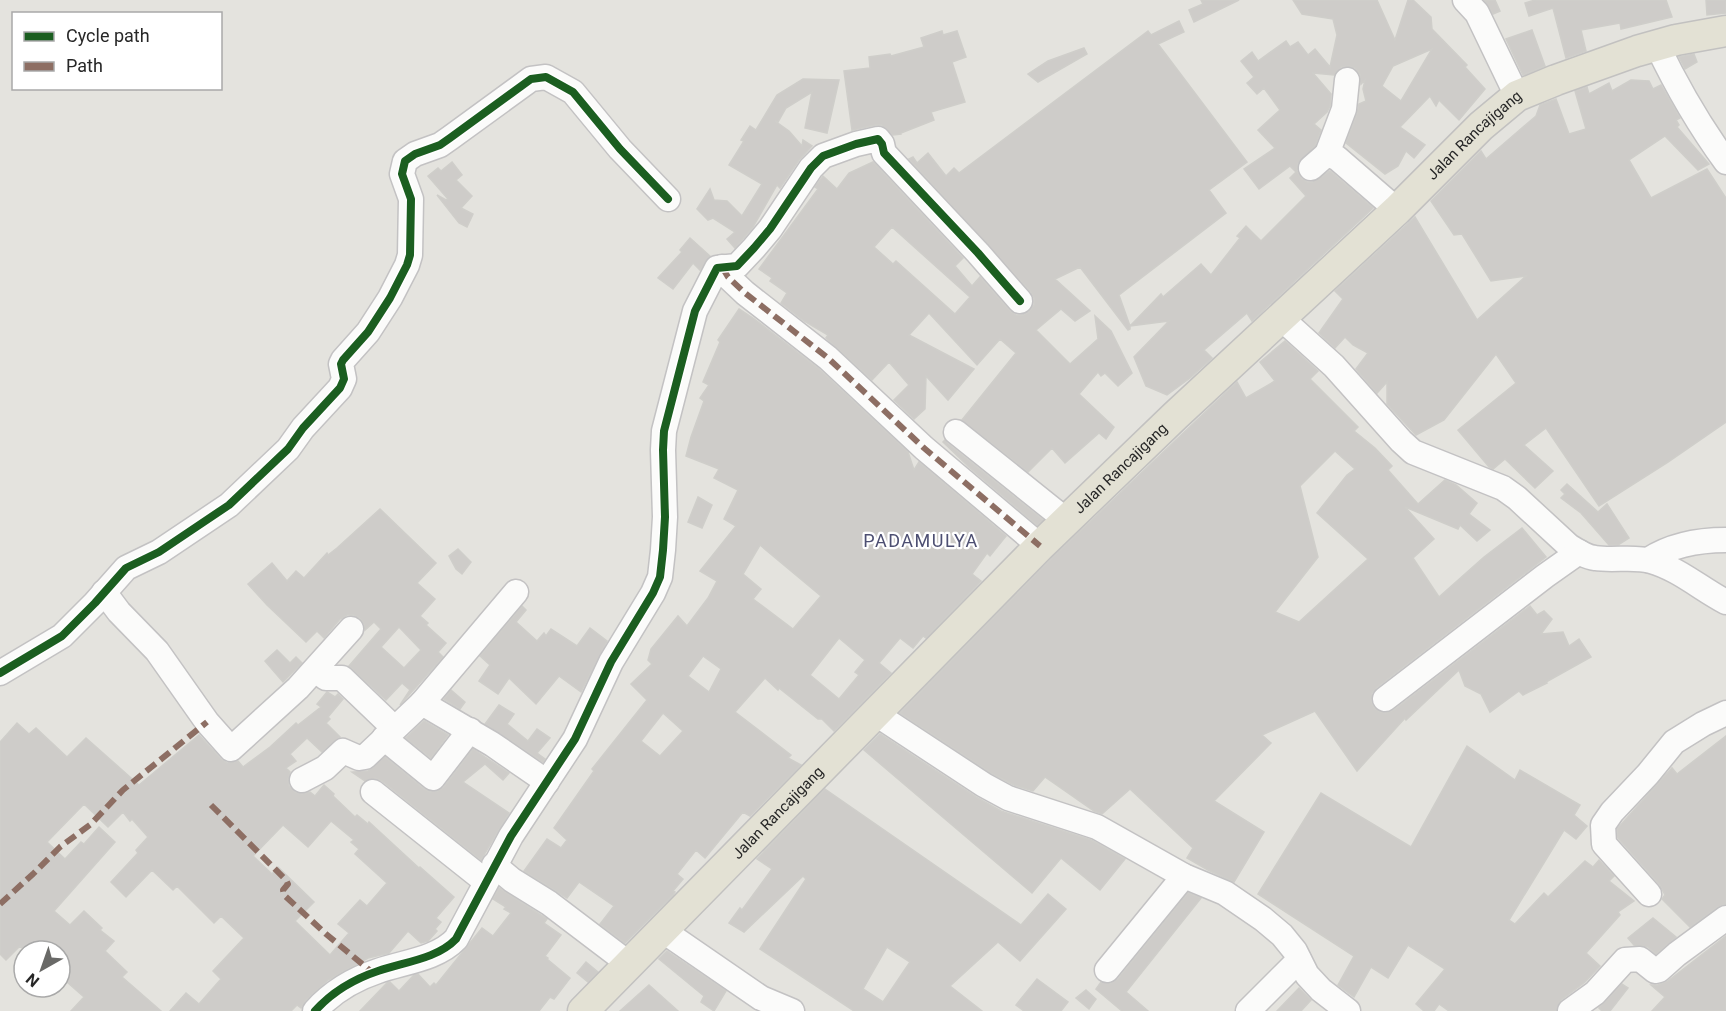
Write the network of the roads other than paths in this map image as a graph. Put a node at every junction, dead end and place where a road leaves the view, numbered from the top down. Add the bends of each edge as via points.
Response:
1 (1465, 0) edge
2 (1726, 32) edge
3 (1657, 45) junction
4 (1347, 80) dead end
5 (1517, 96) junction
6 (1726, 162) edge
7 (668, 199) dead end
8 (1397, 210) junction
9 (733, 280) junction
10 (1020, 301) dead end
11 (1282, 319) junction
12 (956, 432) dead end
13 (1067, 521) junction
14 (1726, 540) edge
15 (1040, 546) junction
16 (1579, 552) junction
17 (1648, 560) junction
18 (104, 592) junction
19 (516, 592) dead end
20 (1726, 602) edge
21 (351, 629) dead end
22 (315, 670) junction
23 (0, 673) edge
24 (1385, 699) dead end
25 (422, 703) junction
26 (1726, 713) edge
27 (876, 714) junction
28 (470, 730) junction
29 (389, 733) junction
30 (302, 780) dead end
31 (547, 782) junction
32 (373, 792) dead end
33 (499, 876) junction
34 (1184, 876) junction
35 (1649, 894) dead end
36 (1726, 918) edge
37 (662, 930) junction
38 (1299, 960) junction
39 (628, 963) junction
40 (1107, 970) dead end
41 (315, 1011) edge
42 (583, 1011) edge
43 (792, 1011) edge
44 (1248, 1011) edge
45 (1348, 1011) edge
46 (1570, 1011) edge

1 - 5 street via 1477,13
2 - 3 main road, Jalan Rancajigang
3 - 5 main road, Jalan Rancajigang
3 - 6 street via 1689,108
4 - 8 street via 1344,109 1319,161 1349,167
5 - 8 main road, Jalan Rancajigang via 1481,126
7 - 18 street via 606,134 578,97 546,77 531,79 445,142 409,157 401,169 411,199 410,255 376,320 343,360 344,379 340,388 288,449 229,505 159,552 126,568
8 - 11 main road, Jalan Rancajigang
9 - 10 street via 737,266 770,229 810,168 823,156 878,139
9 - 15 street via 828,358 924,448
9 - 31 street via 717,268 695,311 664,431 665,517 660,577 600,684 575,739
11 - 13 main road, Jalan Rancajigang
11 - 16 street via 1334,366 1413,452 1503,488
12 - 13 street
13 - 15 main road, Jalan Rancajigang
14 - 17 street via 1676,546
15 - 27 main road, Jalan Rancajigang
16 - 17 street via 1592,558
16 - 24 street
17 - 20 street
18 - 22 street via 157,651 231,749
18 - 23 street via 62,636
19 - 25 street
21 - 22 street
22 - 29 street via 326,678 342,678
25 - 28 street
25 - 29 street
26 - 35 street via 1674,742 1603,825 1604,844
27 - 34 street via 1008,798 1097,827
27 - 37 main road, Jalan Rancajigang
28 - 29 street via 433,778
28 - 31 street
29 - 30 street via 364,758 343,751 325,768
31 - 33 street via 510,836
32 - 33 street
33 - 39 street via 549,903
33 - 41 street via 450,946 352,982
34 - 38 street via 1225,894 1263,919 1282,935
34 - 40 street
36 - 46 street via 1659,970 1640,959 1625,960 1595,993
37 - 39 main road, Jalan Rancajigang
37 - 43 street via 761,998
38 - 44 street
38 - 45 street via 1321,990
39 - 42 main road, Jalan Rancajigang

